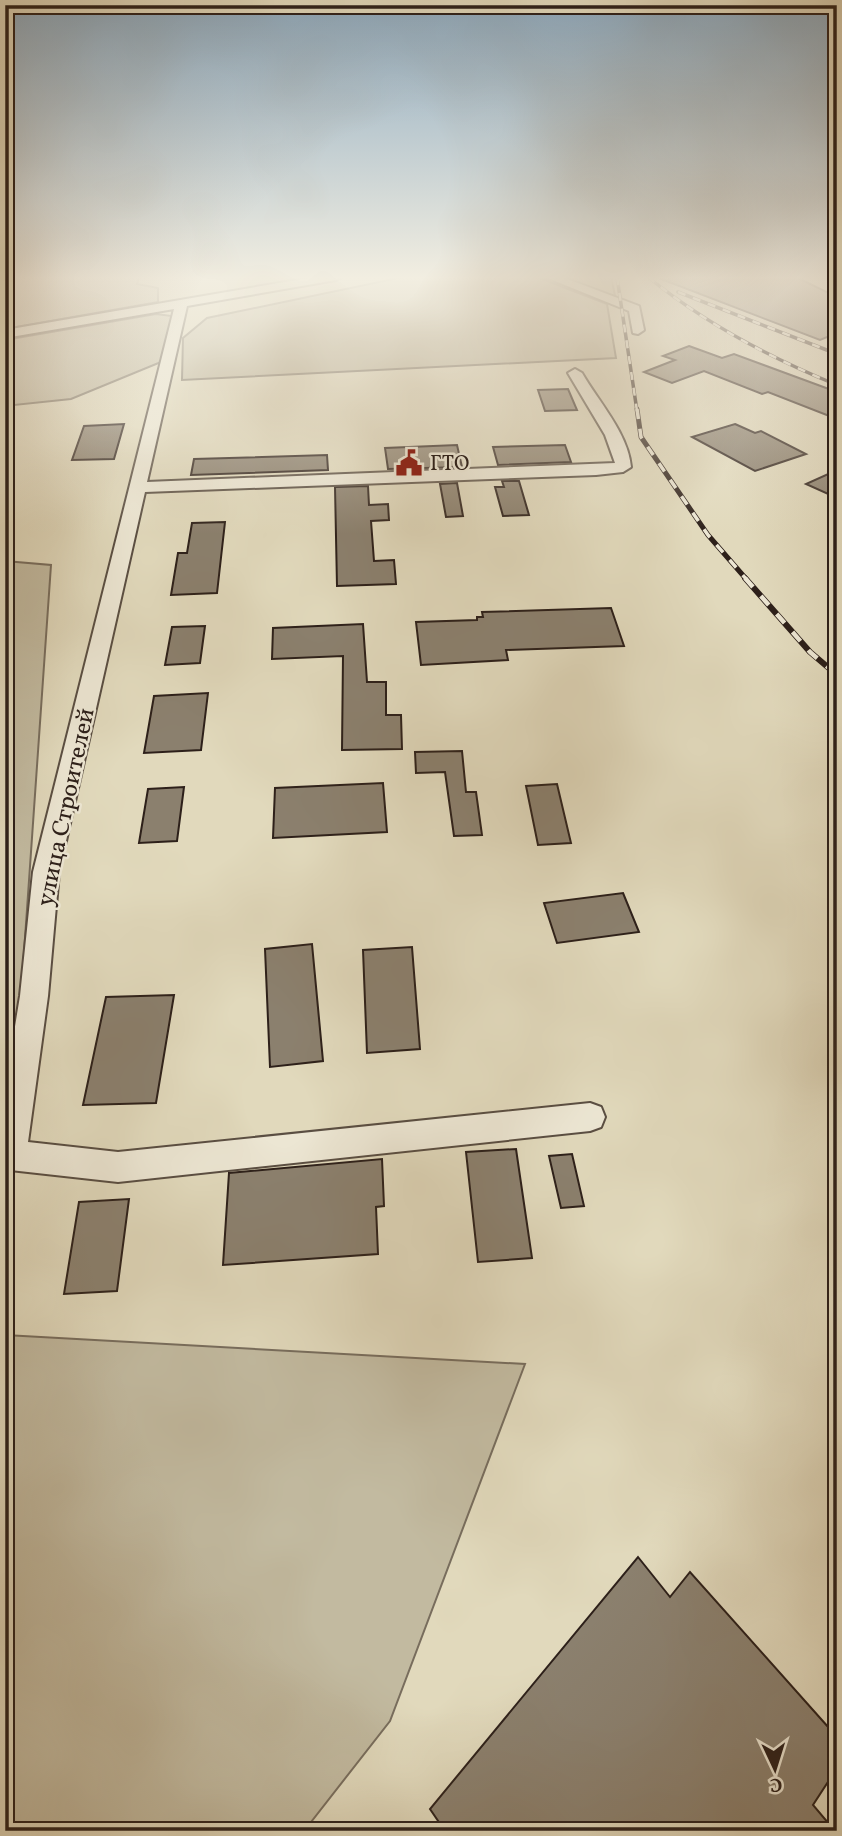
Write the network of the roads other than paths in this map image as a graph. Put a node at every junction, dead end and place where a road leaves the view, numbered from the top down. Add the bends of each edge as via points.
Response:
1 (168, 363) edge
2 (575, 373) dead end
3 (140, 487) junction
4 (590, 1118) dead end

1 - 3 street, улица Строителей
2 - 3 street via 617,442 625,459 623,467
3 - 4 street, улица Строителей via 46,872 34,996 10,1155 118,1167

